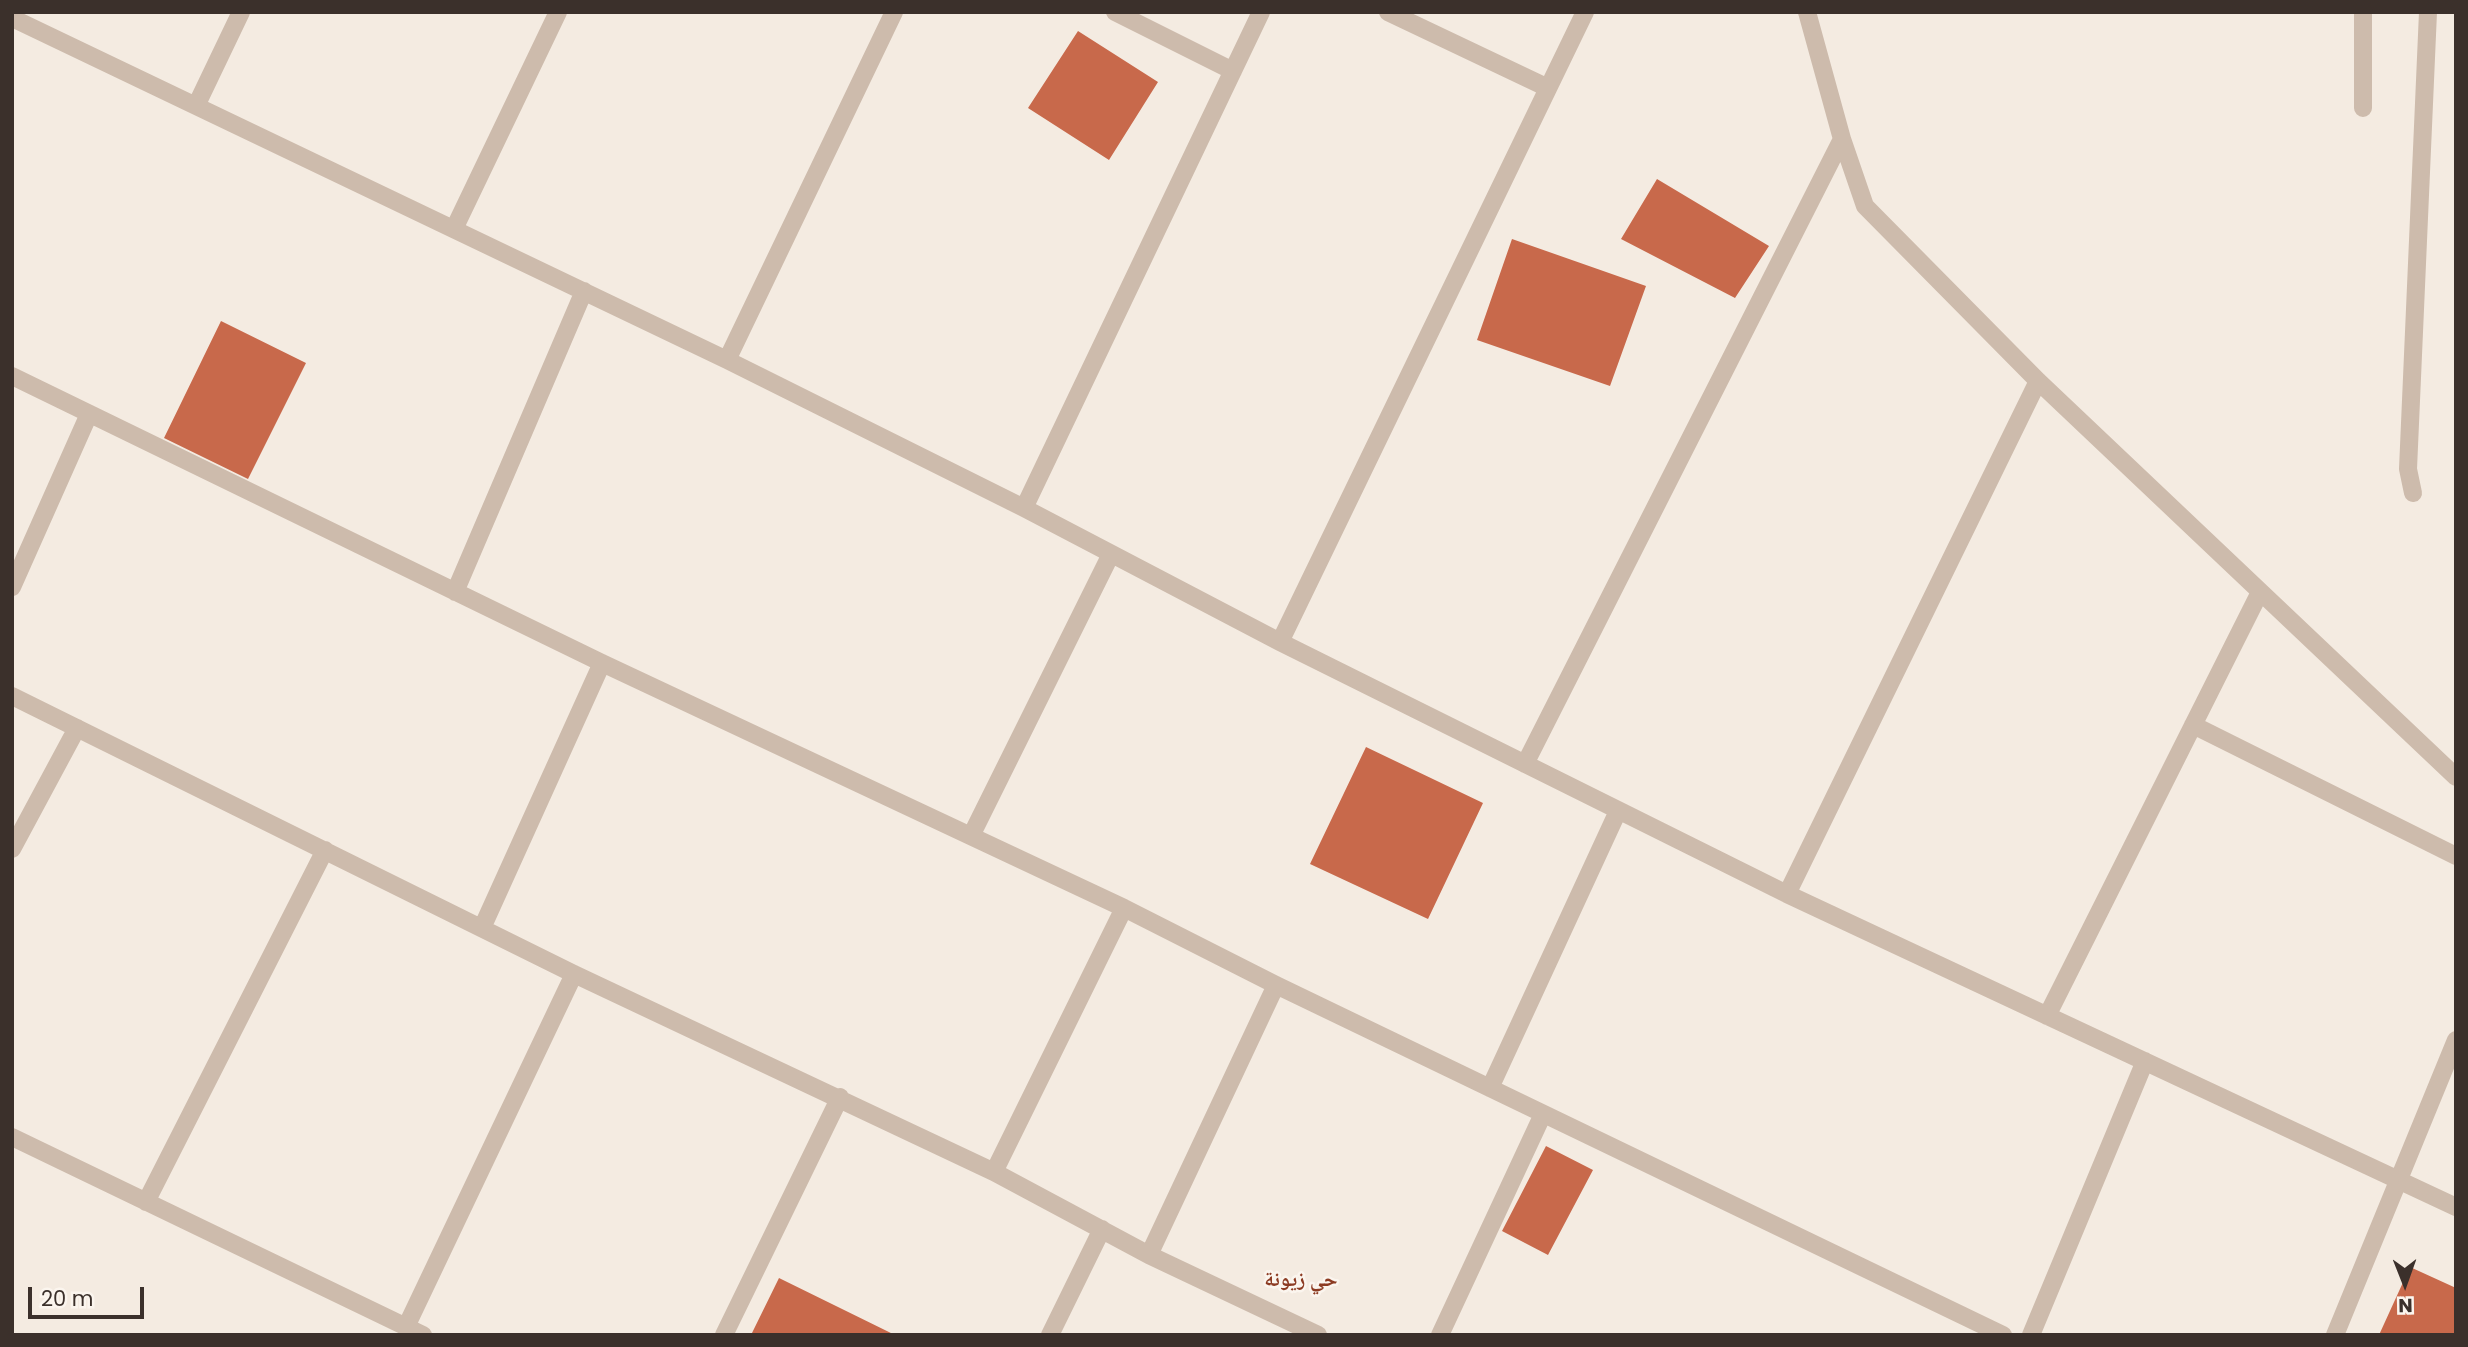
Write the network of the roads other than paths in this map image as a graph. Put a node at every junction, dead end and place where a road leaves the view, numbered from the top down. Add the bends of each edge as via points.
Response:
1 (241, 12) edge
2 (558, 12) edge
3 (894, 12) edge
4 (1115, 12) edge
5 (1261, 12) edge
6 (1388, 12) edge
7 (1585, 12) edge
8 (1807, 12) edge
9 (2363, 12) edge
10 (2428, 12) edge
11 (12, 18) edge
12 (1233, 71) junction
13 (1548, 88) junction
14 (196, 106) junction
15 (2363, 108) dead end
16 (1842, 139) junction
17 (454, 229) junction
18 (584, 291) junction
19 (727, 360) junction
20 (12, 376) edge
21 (2038, 381) junction
22 (89, 414) junction
23 (2413, 493) dead end
24 (1024, 508) junction
25 (1111, 554) junction
26 (12, 587) edge
27 (455, 592) junction
28 (2260, 592) junction
29 (1280, 642) junction
30 (602, 663) junction
31 (12, 696) edge
32 (2193, 725) junction
33 (77, 728) junction
34 (1525, 764) junction
35 (2456, 777) edge
36 (1618, 811) junction
37 (971, 836) junction
38 (12, 849) edge
39 (325, 850) junction
40 (2456, 856) edge
41 (1787, 894) junction
42 (1124, 908) junction
43 (482, 928) junction
44 (574, 974) junction
45 (1276, 985) junction
46 (2048, 1016) junction
47 (2456, 1040) edge
48 (2145, 1060) junction
49 (1490, 1088) junction
50 (840, 1097) junction
51 (1543, 1114) junction
52 (12, 1137) edge
53 (994, 1172) junction
54 (2397, 1179) junction
55 (146, 1202) junction
56 (2456, 1207) edge
57 (1102, 1229) junction
58 (1149, 1255) junction
59 (414, 1331) edge
60 (724, 1335) edge
61 (1050, 1335) edge
62 (1318, 1335) edge
63 (1440, 1335) edge
64 (2003, 1335) edge
65 (2031, 1335) edge
66 (2335, 1335) edge

1 - 14 street
2 - 17 street
3 - 19 street
4 - 12 street
5 - 12 street
6 - 13 street
7 - 13 street
8 - 16 street
9 - 15 street
10 - 23 street via 2408,469
11 - 14 street
12 - 24 street
13 - 29 street
14 - 17 street
16 - 21 street via 1865,206
16 - 34 street
17 - 18 street
18 - 19 street
18 - 27 street
19 - 24 street
20 - 22 street
21 - 28 street
21 - 41 street
22 - 26 street
22 - 27 street
24 - 25 street
25 - 29 street
25 - 37 street
27 - 30 street
28 - 32 street
28 - 35 street
29 - 34 street
30 - 37 street
30 - 43 street
31 - 33 street
32 - 40 street
32 - 46 street
33 - 38 street
33 - 39 street
34 - 36 street
36 - 41 street
36 - 49 street
37 - 42 street
39 - 43 street
39 - 55 street
41 - 46 street
42 - 45 street
42 - 53 street
43 - 44 street
44 - 50 street
44 - 59 street
45 - 49 street
45 - 58 street
46 - 48 street
47 - 54 street
48 - 54 street
48 - 65 street
49 - 51 street
50 - 53 street
50 - 60 street
51 - 63 street
51 - 64 street
52 - 55 street
53 - 57 street
54 - 56 street
54 - 66 street
55 - 59 street
57 - 58 street
57 - 61 street
58 - 62 street

